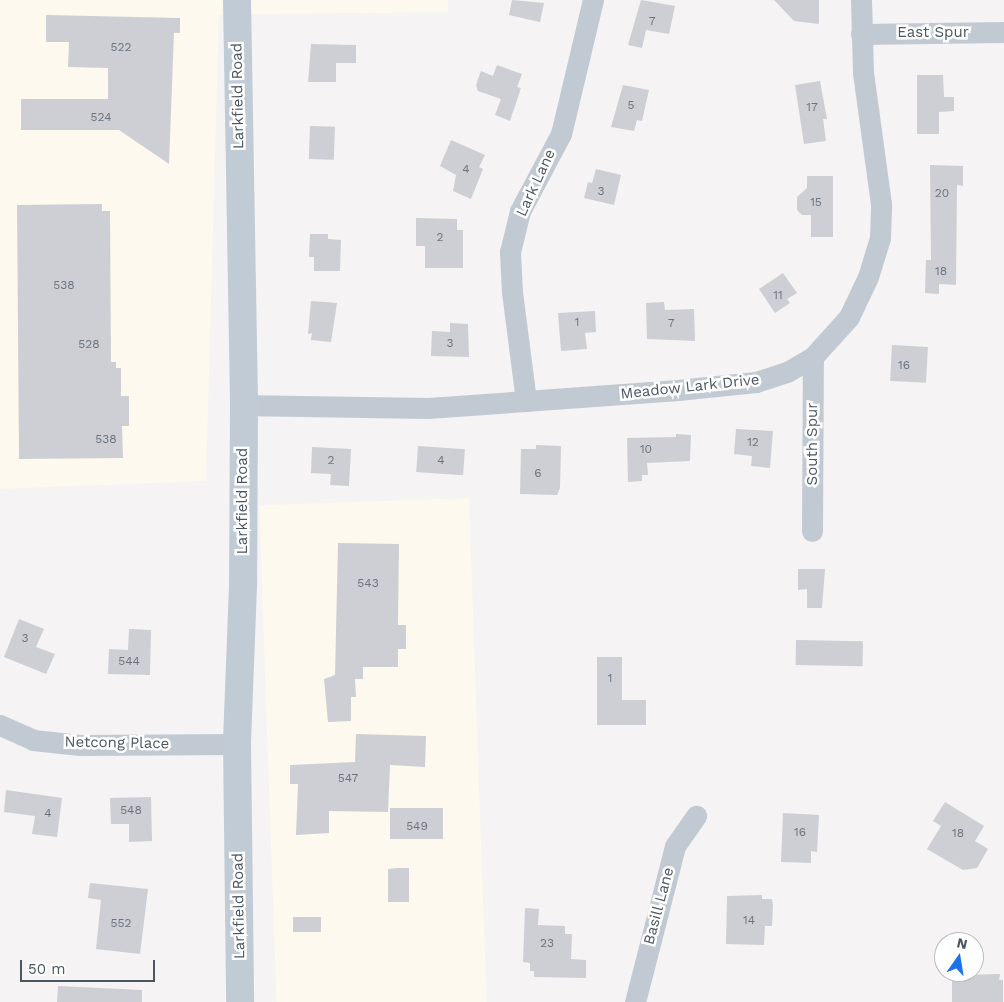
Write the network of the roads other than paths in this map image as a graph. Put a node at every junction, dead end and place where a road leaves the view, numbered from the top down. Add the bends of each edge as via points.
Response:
1 (238, 0) edge
2 (593, 0) edge
3 (861, 0) edge
4 (1004, 32) edge
5 (861, 34) junction
6 (813, 357) junction
7 (526, 401) junction
8 (244, 405) junction
9 (812, 531) dead end
10 (0, 725) edge
11 (237, 744) junction
12 (696, 816) dead end
13 (240, 1002) edge
14 (635, 1002) edge

1 - 8 main road, Larkfield Road
2 - 7 street, Lark Lane via 561,134 520,211 510,252
3 - 5 street, Meadow Lark Drive
4 - 5 street, East Spur
5 - 6 street, Meadow Lark Drive via 880,204 880,238 868,277 849,317
6 - 7 street, Meadow Lark Drive via 787,372 756,382
6 - 9 street, South Spur
7 - 8 street, Meadow Lark Drive via 428,408
8 - 11 main road, Larkfield Road via 243,586
10 - 11 street, Netcong Place via 33,740 80,745
11 - 13 main road, Larkfield Road
12 - 14 street, Basill Lane via 675,846

